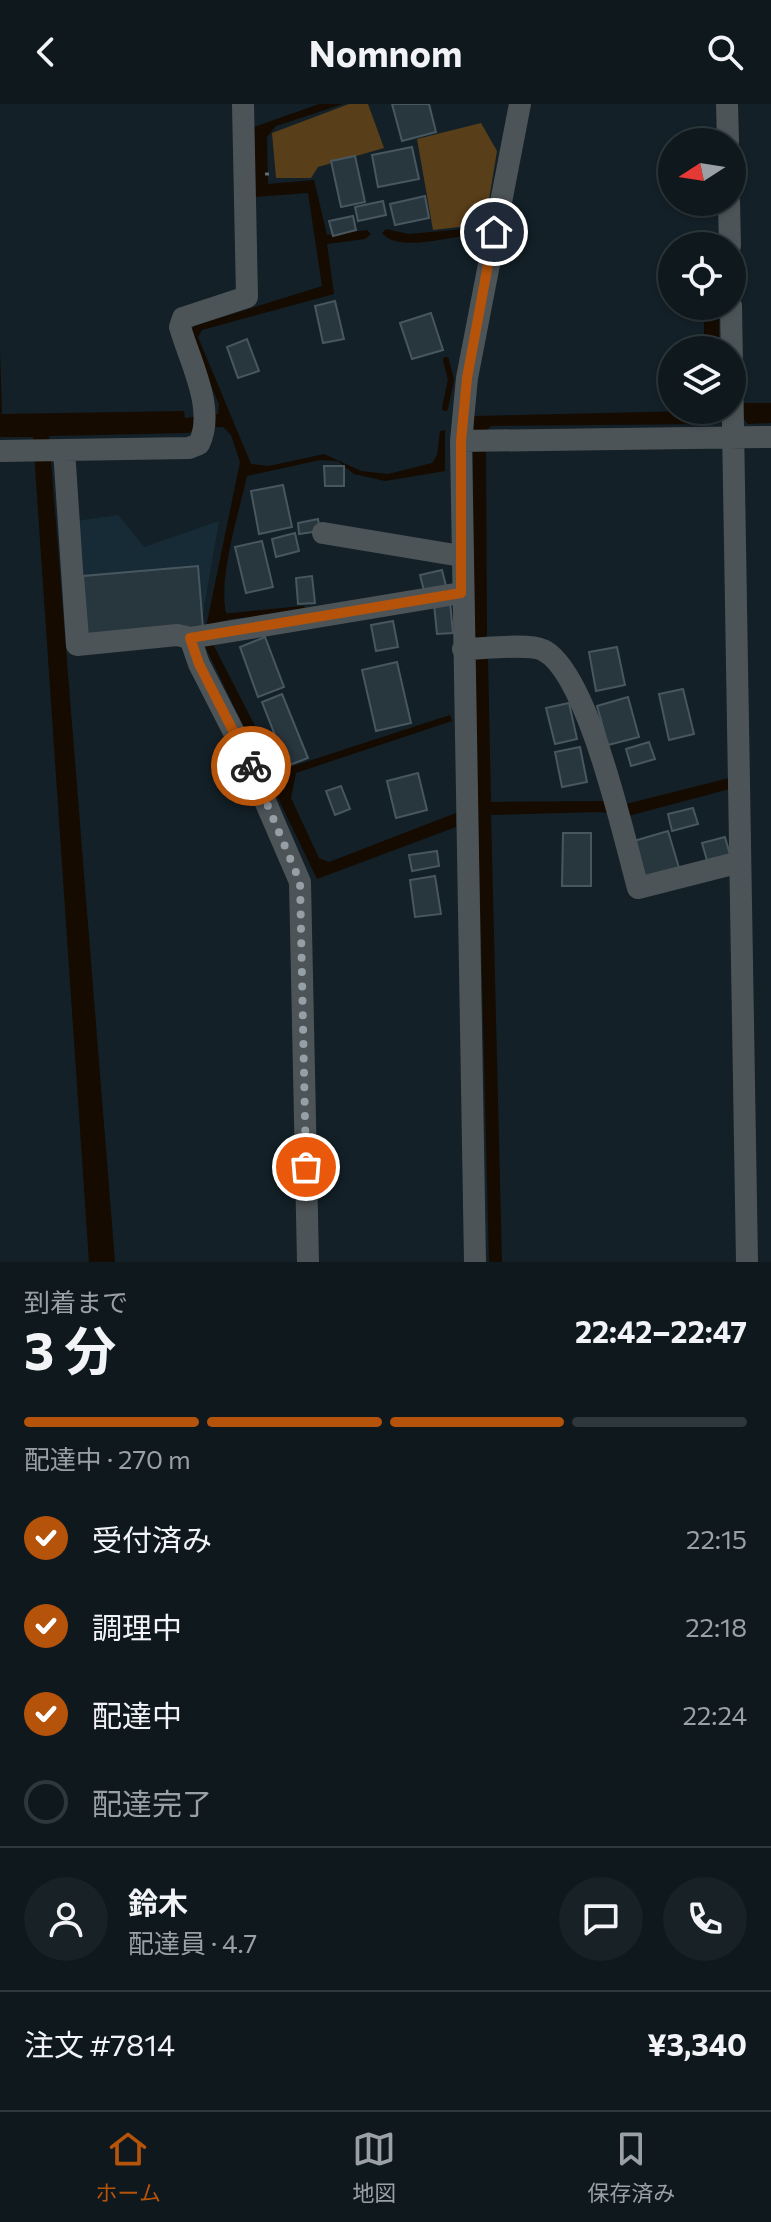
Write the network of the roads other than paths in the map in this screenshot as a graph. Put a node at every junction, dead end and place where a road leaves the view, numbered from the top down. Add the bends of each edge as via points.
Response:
1 (243, 104) edge
2 (520, 104) edge
3 (727, 104) edge
4 (728, 128) edge
5 (733, 424) edge
6 (733, 430) junction
7 (771, 437) edge
8 (461, 441) junction
9 (59, 450) junction
10 (0, 451) edge
11 (323, 533) dead end
12 (461, 556) junction
13 (461, 593) junction
14 (190, 638) junction
15 (463, 649) junction
16 (740, 862) junction
17 (308, 1262) edge
18 (475, 1262) edge
19 (747, 1262) edge

1 - 9 street via 247,297 183,318 180,327 205,421 199,444
2 - 8 street via 467,378
3 - 4 street
5 - 6 street
6 - 7 street
6 - 8 street
6 - 16 street
8 - 12 street
9 - 10 street
9 - 14 street via 77,645
11 - 12 street
12 - 13 street
13 - 14 street
13 - 15 street
14 - 17 street via 300,882
15 - 16 street via 539,648 554,657 590,719 638,888
15 - 18 street
16 - 19 street

